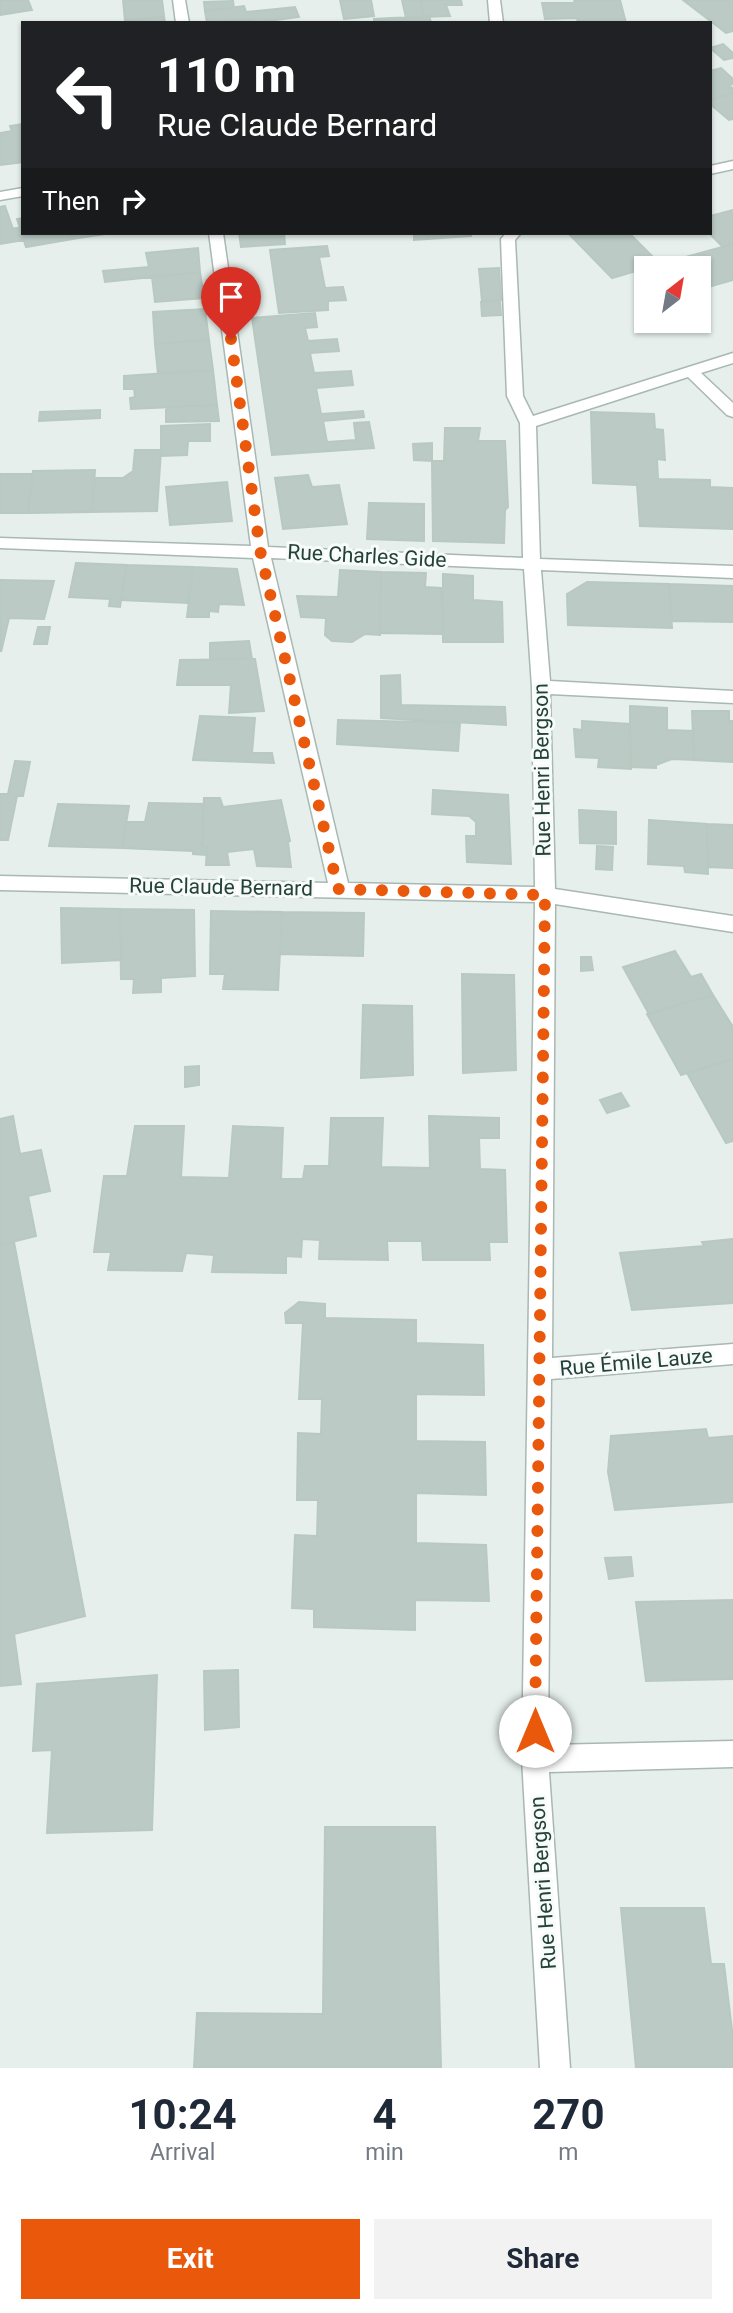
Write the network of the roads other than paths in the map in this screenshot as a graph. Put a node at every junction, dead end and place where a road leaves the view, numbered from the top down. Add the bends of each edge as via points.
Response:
1 (179, 0) edge
2 (494, 0) edge
3 (183, 21) edge
4 (497, 21) edge
5 (733, 164) edge
6 (712, 169) edge
7 (21, 192) edge
8 (0, 196) edge
9 (216, 235) edge
10 (512, 235) edge
11 (733, 358) edge
12 (691, 372) junction
13 (733, 412) edge
14 (528, 423) junction
15 (0, 543) edge
16 (260, 550) junction
17 (532, 565) junction
18 (733, 572) edge
19 (541, 687) junction
20 (733, 697) edge
21 (0, 883) edge
22 (338, 889) junction
23 (545, 895) junction
24 (733, 924) edge
25 (733, 1354) edge
26 (538, 1370) junction
27 (733, 1754) edge
28 (535, 1759) junction
29 (555, 2068) edge

1 - 3 street
2 - 4 street
5 - 6 street
7 - 8 street
9 - 16 street
10 - 14 street, Rue Henri Bergson via 508,239 515,396
11 - 12 street
12 - 13 street
12 - 14 street
14 - 17 street, Rue Henri Bergson
15 - 16 street, Rue Charles Gide
16 - 17 street, Rue Charles Gide
16 - 22 street
17 - 18 street, Rue Charles Gide
17 - 19 street, Rue Henri Bergson
19 - 20 street
19 - 23 street, Rue Henri Bergson
21 - 22 street, Rue Claude Bernard
22 - 23 street, Rue Claude Bernard
23 - 24 street, Rue Claude Bernard
23 - 26 street, Rue Henri Bergson
25 - 26 street, Rue Émile Lauze
26 - 28 street, Rue Henri Bergson
27 - 28 street
28 - 29 street, Rue Henri Bergson

